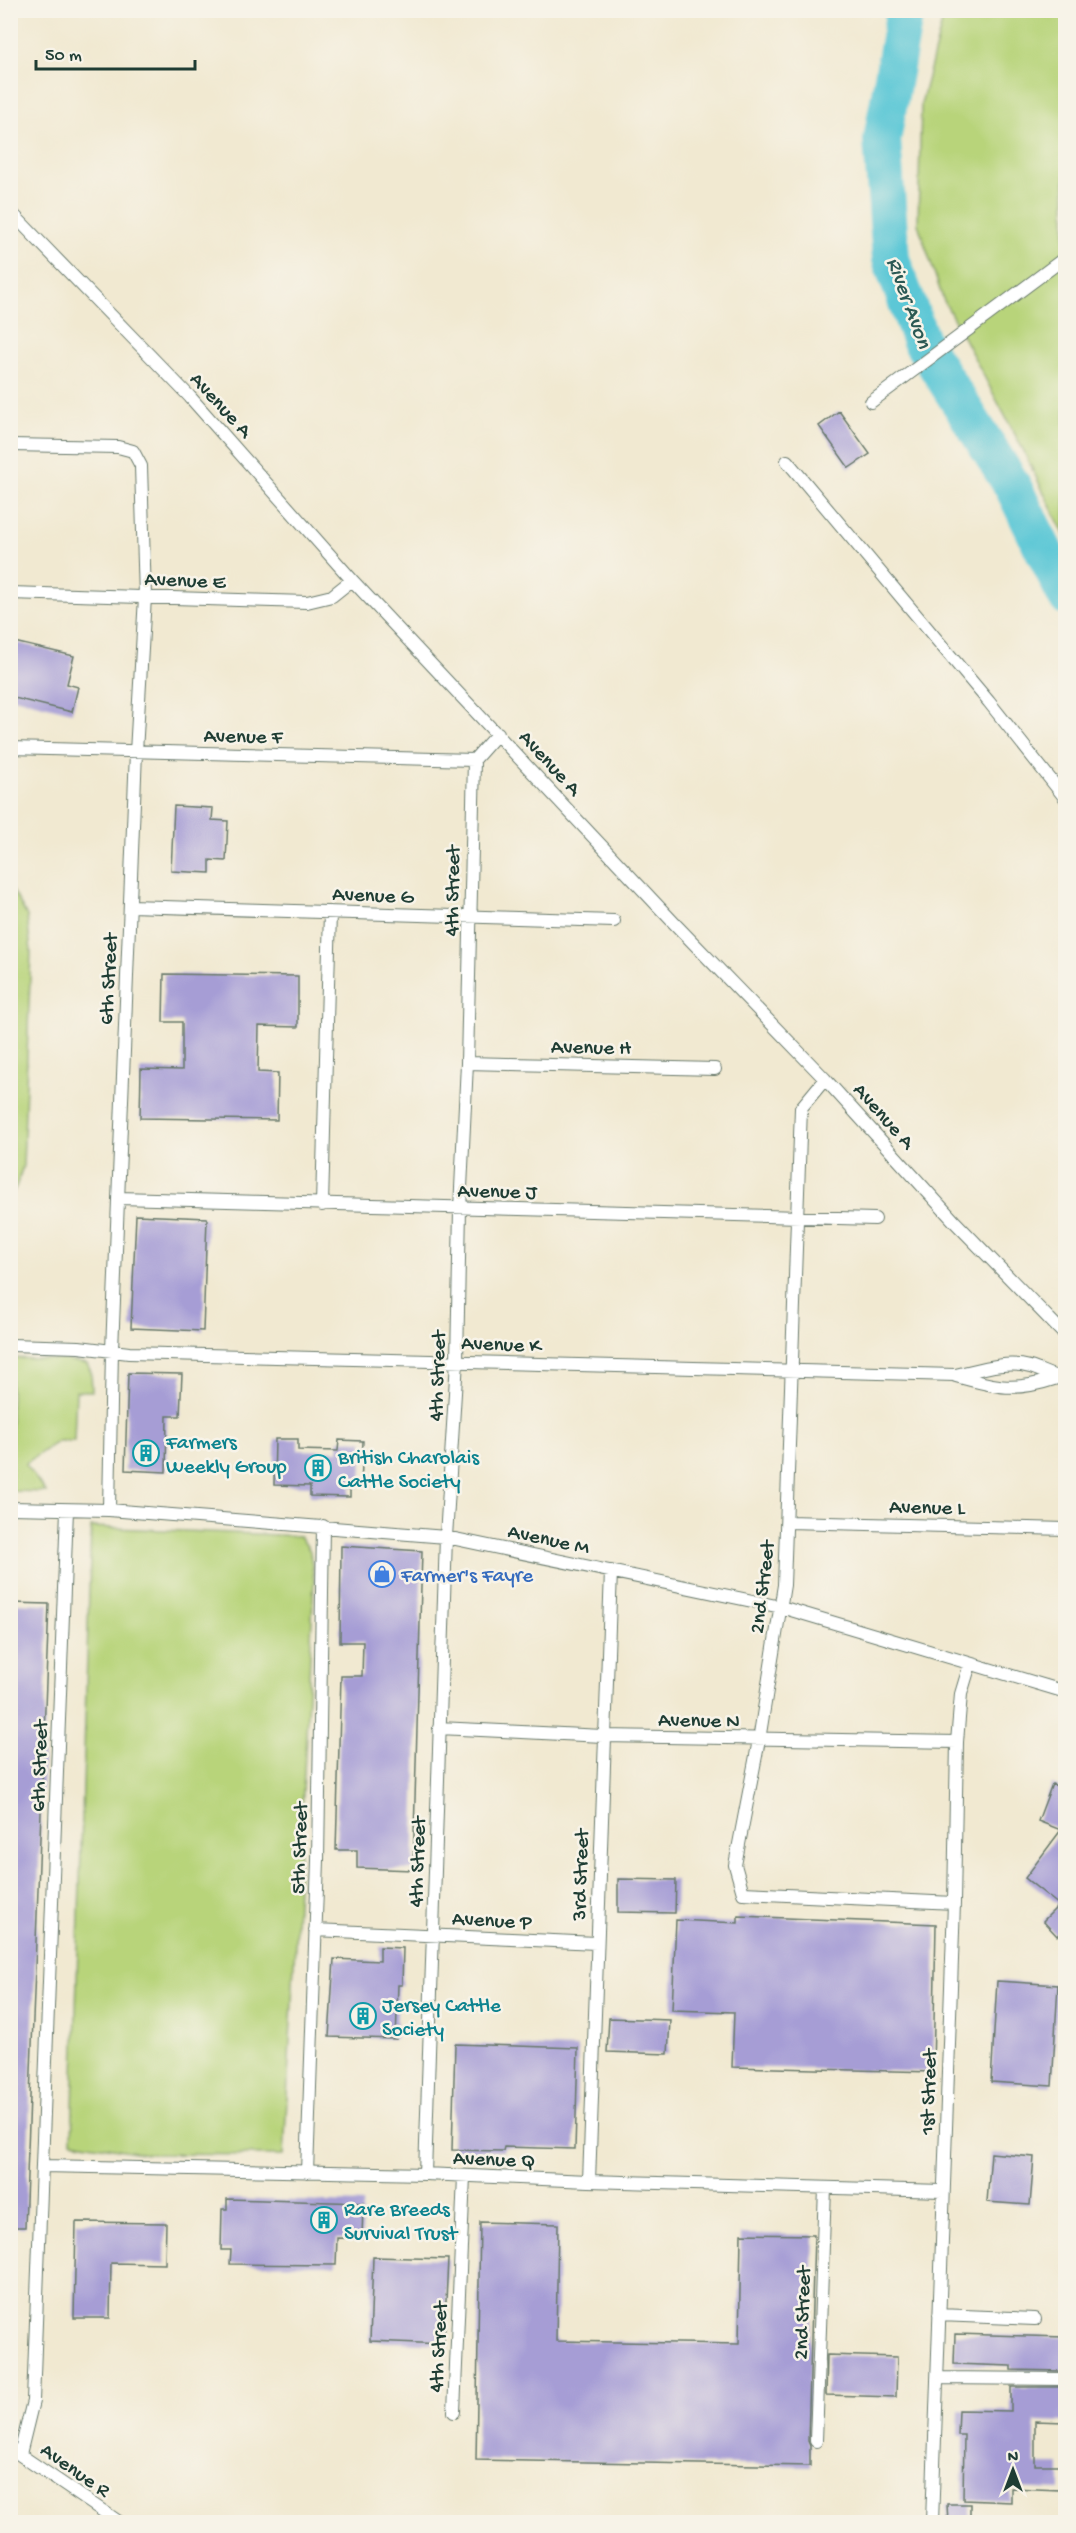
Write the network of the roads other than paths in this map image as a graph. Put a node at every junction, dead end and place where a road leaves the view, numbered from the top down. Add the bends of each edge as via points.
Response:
1 (10, 211) edge
2 (1065, 257) edge
3 (871, 402) dead end
4 (10, 445) edge
5 (787, 460) dead end
6 (352, 580) junction
7 (10, 593) edge
8 (145, 597) junction
9 (498, 733) junction
10 (10, 748) edge
11 (136, 752) junction
12 (474, 760) junction
13 (1065, 799) edge
14 (130, 906) junction
15 (330, 912) junction
16 (471, 917) junction
17 (614, 921) dead end
18 (467, 1063) junction
19 (715, 1069) dead end
20 (825, 1079) junction
21 (119, 1198) junction
22 (322, 1204) junction
23 (460, 1209) junction
24 (799, 1217) junction
25 (875, 1219) dead end
26 (1065, 1336) edge
27 (10, 1345) edge
28 (112, 1350) junction
29 (457, 1361) junction
30 (794, 1371) junction
31 (955, 1375) junction
32 (1061, 1378) edge
33 (10, 1508) edge
34 (66, 1510) junction
35 (110, 1510) junction
36 (788, 1522) junction
37 (323, 1526) junction
38 (1065, 1529) edge
39 (446, 1537) junction
40 (611, 1571) junction
41 (781, 1607) junction
42 (970, 1664) junction
43 (1065, 1692) edge
44 (439, 1728) junction
45 (603, 1736) junction
46 (759, 1740) junction
47 (957, 1742) junction
48 (954, 1903) junction
49 (315, 1930) junction
50 (434, 1936) junction
51 (596, 1943) junction
52 (43, 2166) junction
53 (307, 2172) junction
54 (425, 2174) junction
55 (464, 2176) junction
56 (589, 2181) junction
57 (825, 2188) junction
58 (943, 2191) junction
59 (939, 2315) junction
60 (1035, 2319) dead end
61 (937, 2378) junction
62 (1065, 2379) edge
63 (454, 2412) dead end
64 (816, 2440) dead end
65 (15, 2451) edge
66 (119, 2523) edge
67 (932, 2523) edge

1 - 6 lane, Avenue A via 190,397
2 - 3 lane
4 - 8 lane, 6th Street via 118,447 133,451 141,466
5 - 13 lane
6 - 8 lane, Avenue E via 332,596 307,602
6 - 9 lane, Avenue A
7 - 8 lane, Avenue E
8 - 11 lane, 6th Street
9 - 12 lane
9 - 20 lane, Avenue A
10 - 11 lane, Avenue F
11 - 12 lane, Avenue F
11 - 14 lane, 6th Street
12 - 16 lane, 4th Street
14 - 15 lane, Avenue G
14 - 21 lane, 6th Street
15 - 16 lane, Avenue G
15 - 22 lane
16 - 17 lane, Avenue G
16 - 18 lane, 4th Street
18 - 19 lane, Avenue H
18 - 23 lane, 4th Street
20 - 24 lane, 2nd Street via 801,1108
20 - 26 lane, Avenue A
21 - 22 lane, Avenue J
21 - 28 lane, 6th Street
22 - 23 lane, Avenue J
23 - 24 lane, Avenue J
23 - 29 lane, 4th Street
24 - 25 lane, Avenue J
24 - 30 lane, 2nd Street
27 - 28 lane, Avenue K
28 - 29 lane, Avenue K
28 - 35 lane, 6th Street
29 - 30 lane, Avenue K
29 - 39 lane, 4th Street
30 - 31 lane, Avenue K
30 - 36 lane, 2nd Street
31 - 32 lane, Avenue K via 990,1386 1028,1387
31 - 32 lane, Avenue K via 992,1366 1028,1366
33 - 34 lane, Avenue M
34 - 35 lane, Avenue M
34 - 52 lane, 6th Street
35 - 37 lane, Avenue M
36 - 38 lane, Avenue L
36 - 41 lane, 2nd Street
37 - 39 lane, Avenue M
37 - 49 lane, 5th Street
39 - 40 lane, Avenue M
39 - 44 lane, 4th Street
40 - 41 lane, Avenue M
40 - 45 lane, 3rd Street
41 - 42 lane, Avenue M
41 - 46 lane, 2nd Street
42 - 43 lane, Avenue M
42 - 47 lane, 1st Street via 961,1694
44 - 45 lane, Avenue N
44 - 50 lane, 4th Street
45 - 46 lane, Avenue N
45 - 51 lane, 3rd Street
46 - 47 lane, Avenue N
46 - 48 lane, 2nd Street via 735,1865 744,1893
47 - 48 lane, 1st Street
48 - 58 lane, 1st Street
49 - 50 lane, Avenue P
49 - 53 lane, 5th Street
50 - 51 lane, Avenue P
50 - 54 lane, 4th Street
51 - 56 lane, 3rd Street
52 - 53 lane, Avenue Q
52 - 65 lane, 6th Street via 33,2402
53 - 54 lane, Avenue Q
54 - 55 lane, Avenue Q
55 - 56 lane, Avenue Q
55 - 63 lane, 4th Street
56 - 57 lane, Avenue Q
57 - 58 lane, Avenue Q
57 - 64 lane, 2nd Street
58 - 59 lane, 1st Street
59 - 60 lane
59 - 61 lane, 1st Street
61 - 62 lane
61 - 67 lane, 1st Street
65 - 66 lane, Avenue R

